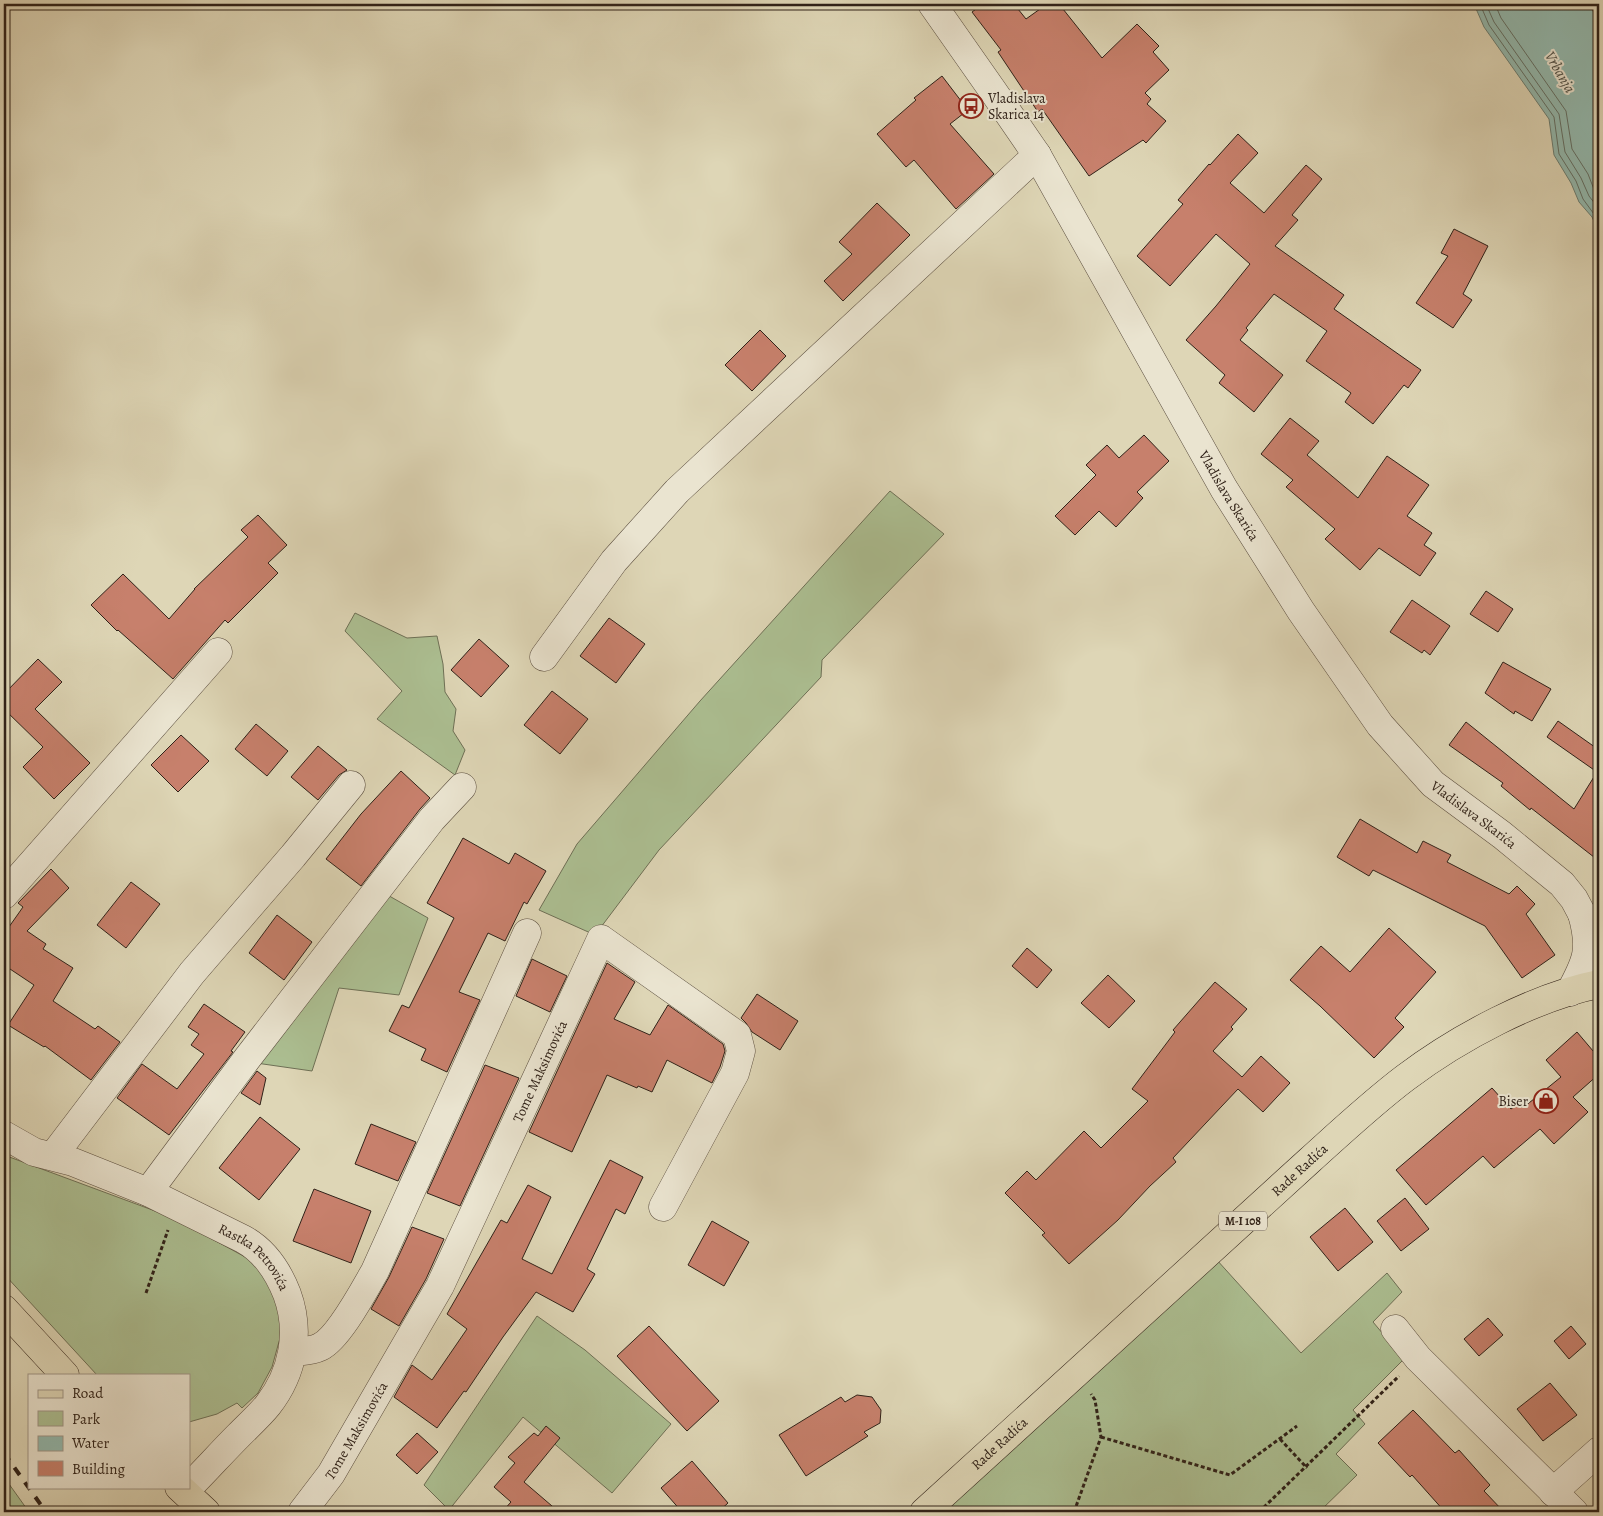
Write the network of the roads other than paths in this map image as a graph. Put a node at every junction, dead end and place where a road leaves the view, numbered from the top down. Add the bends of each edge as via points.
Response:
1 (932, 4) edge
2 (1037, 155) junction
3 (218, 652) dead end
4 (544, 657) dead end
5 (351, 785) dead end
6 (462, 787) dead end
7 (4, 895) edge
8 (1591, 920) edge
9 (527, 934) dead end
10 (1599, 984) edge
11 (1570, 992) junction
12 (4, 1135) edge
13 (53, 1156) junction
14 (148, 1192) junction
15 (663, 1207) dead end
16 (4, 1309) edge
17 (1395, 1329) dead end
18 (293, 1352) junction
19 (64, 1374) edge
20 (1599, 1451) edge
21 (190, 1483) edge
22 (185, 1488) edge
23 (1553, 1492) junction
24 (206, 1512) edge
25 (302, 1512) edge
26 (924, 1512) edge
27 (1574, 1512) edge

1 - 2 street, Vladislava Skarića
2 - 4 street via 677,491 614,561
2 - 8 street, Vladislava Skarića via 1224,489 1301,611 1380,725 1433,784 1562,884
3 - 7 street
5 - 13 street via 192,973
6 - 14 street via 432,819
8 - 11 street, Vladislava Skarića via 1586,957
9 - 18 street via 375,1272 351,1312 328,1341 320,1347
10 - 11 main road, Rade Radića / M-I 108
11 - 26 main road, Rade Radića / M-I 108 via 1474,1033 1406,1077 1367,1108
12 - 13 street, Rastka Petrovića via 34,1152
13 - 14 street, Rastka Petrovića
14 - 18 street, Rastka Petrovića via 248,1241 263,1253 275,1269 291,1306 295,1328
15 - 25 street, Tome Maksimovića via 735,1073 741,1051 736,1035 600,939 440,1286 331,1474
16 - 19 main road
17 - 23 street via 1418,1358
18 - 21 street, Rastka Petrovića via 285,1378 268,1404
20 - 23 street
22 - 24 main road
23 - 27 street

